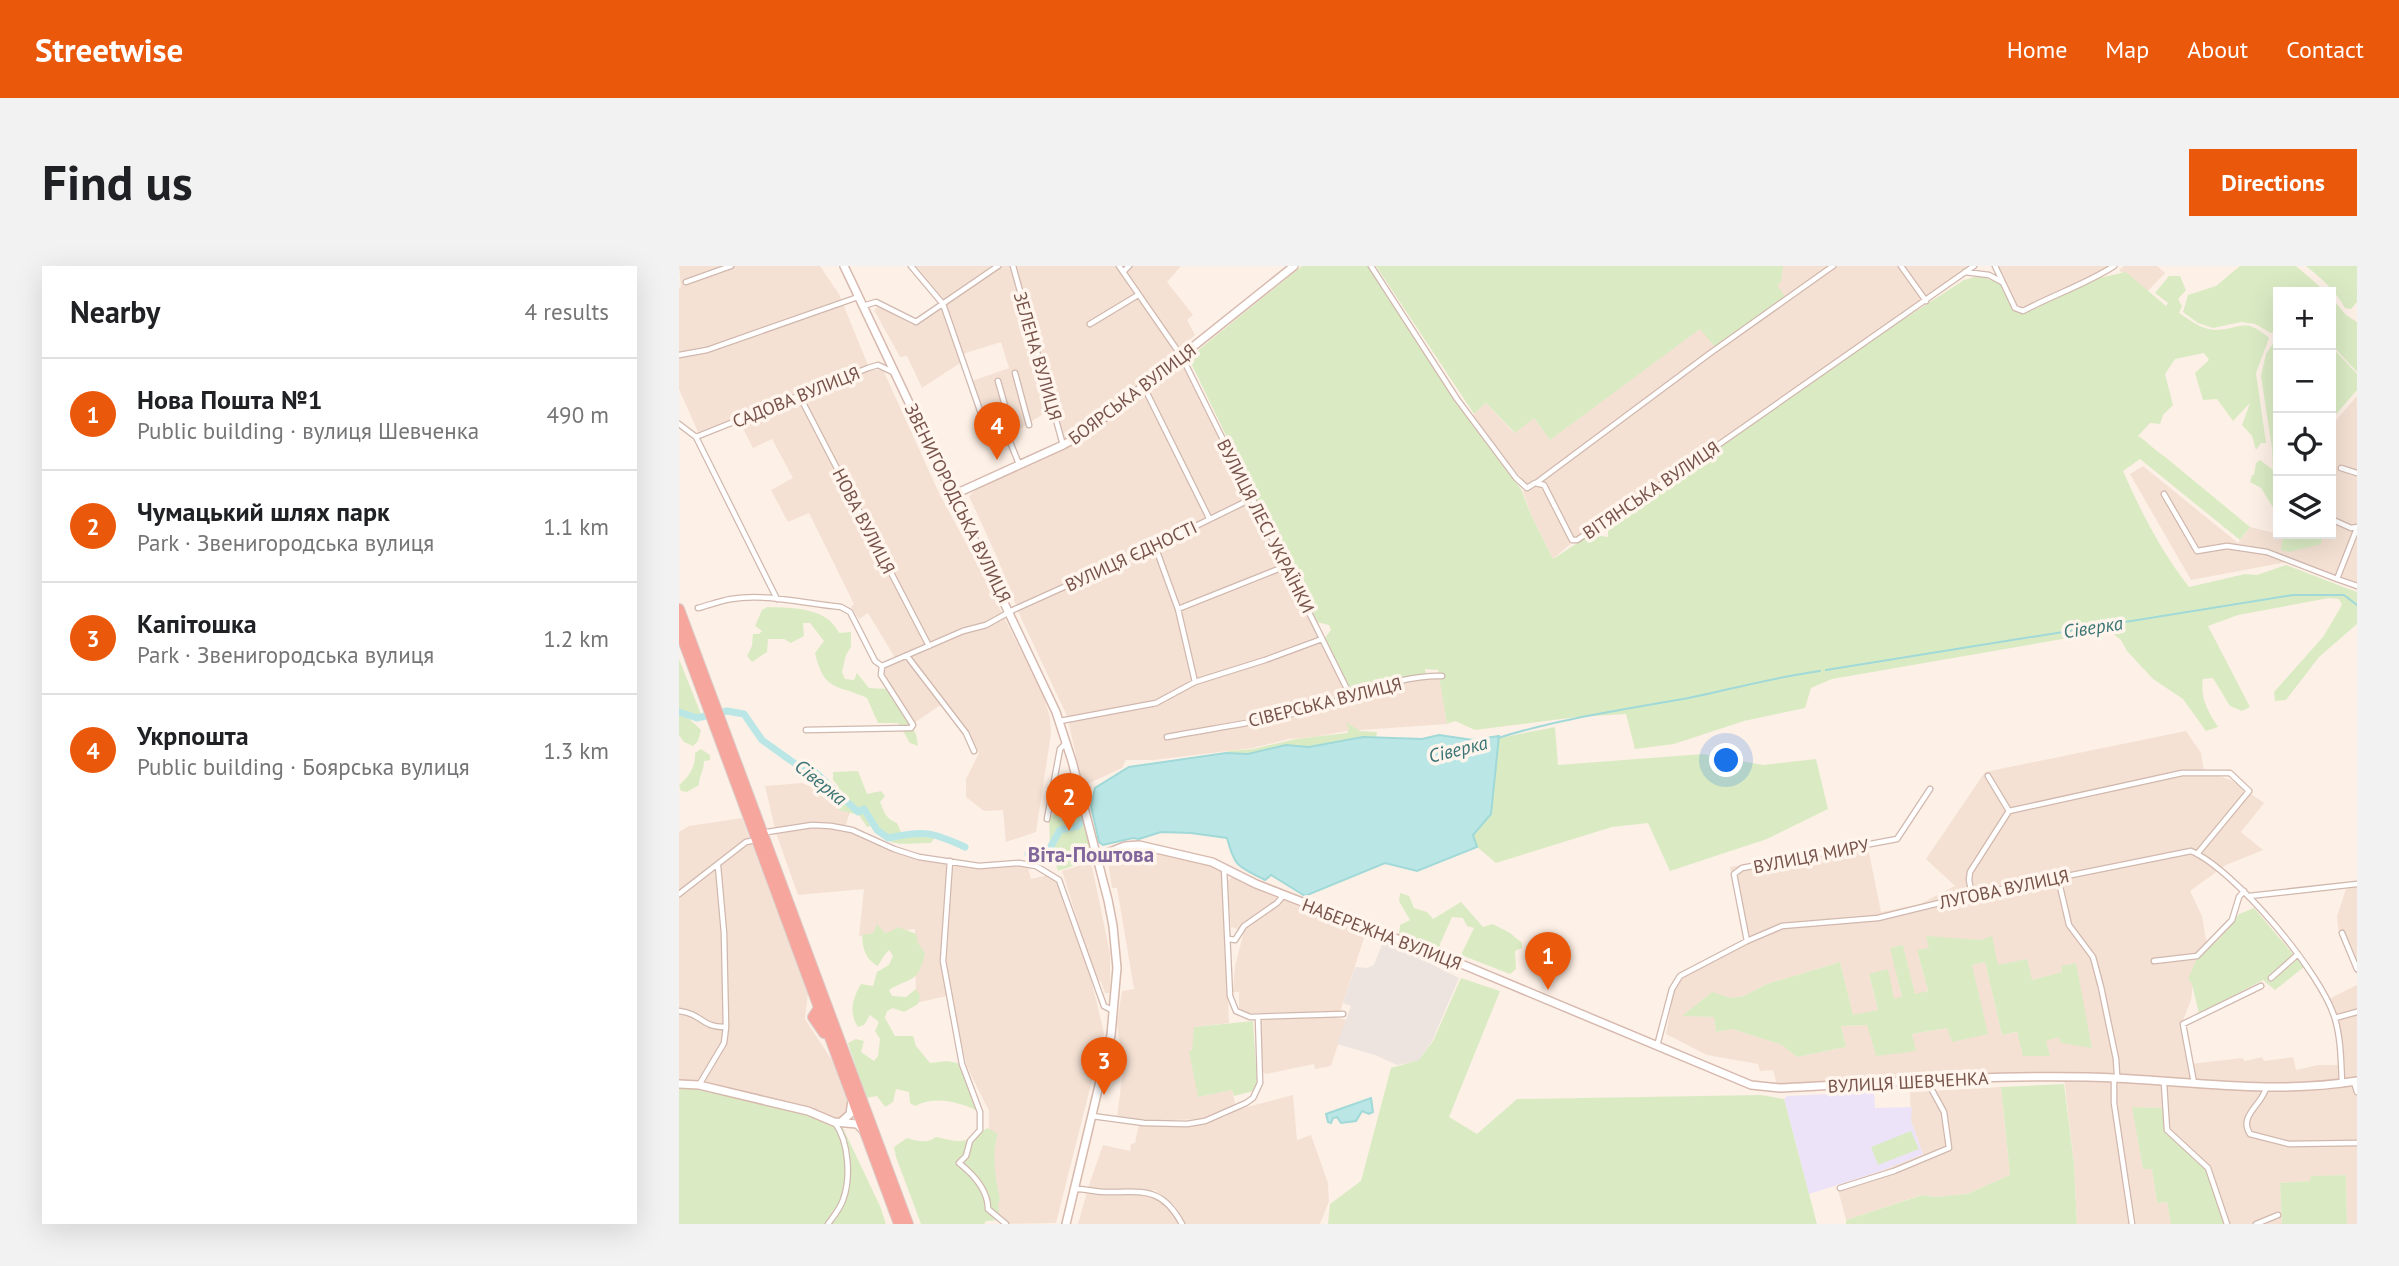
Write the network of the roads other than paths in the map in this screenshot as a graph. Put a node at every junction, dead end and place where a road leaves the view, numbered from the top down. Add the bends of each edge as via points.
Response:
1 (731, 266) edge
2 (843, 266) edge
3 (911, 266) edge
4 (998, 266) edge
5 (1013, 266) edge
6 (1119, 266) edge
7 (1129, 266) edge
8 (1294, 266) edge
9 (1371, 266) edge
10 (1833, 266) edge
11 (1901, 266) edge
12 (1974, 266) edge
13 (1995, 266) edge
14 (2114, 266) edge
15 (1123, 272) junction
16 (1965, 272) junction
17 (686, 282) dead end
18 (2003, 282) junction
19 (1138, 295) junction
20 (859, 297) junction
21 (1926, 301) junction
22 (943, 304) junction
23 (863, 306) junction
24 (1090, 324) dead end
25 (679, 355) edge
26 (1182, 357) junction
27 (895, 373) junction
28 (1015, 373) dead end
29 (998, 382) dead end
30 (1144, 387) junction
31 (799, 395) junction
32 (679, 424) edge
33 (1029, 425) dead end
34 (1006, 432) junction
35 (697, 437) junction
36 (1063, 445) junction
37 (1019, 465) junction
38 (2341, 468) dead end
39 (2357, 473) edge
40 (1535, 483) junction
41 (2164, 494) dead end
42 (953, 495) junction
43 (1251, 499) junction
44 (1209, 519) junction
45 (2336, 521) edge
46 (2357, 528) edge
47 (1155, 545) junction
48 (1286, 566) junction
49 (2337, 579) junction
50 (2357, 586) edge
51 (777, 599) junction
52 (698, 608) dead end
53 (679, 609) edge
54 (1178, 609) junction
55 (1010, 612) junction
56 (679, 629) edge
57 (1322, 639) junction
58 (929, 646) junction
59 (907, 656) junction
60 (882, 666) junction
61 (1442, 676) dead end
62 (1195, 682) junction
63 (1350, 695) junction
64 (708, 698) junction
65 (1060, 721) junction
66 (806, 730) dead end
67 (1167, 737) dead end
68 (1067, 742) junction
69 (974, 751) dead end
70 (1988, 776) dead end
71 (1930, 789) dead end
72 (2009, 811) junction
73 (1047, 819) dead end
74 (759, 836) junction
75 (2197, 854) junction
76 (1097, 857) junction
77 (950, 861) junction
78 (718, 866) junction
79 (1224, 868) junction
80 (2058, 878) junction
81 (2355, 883) edge
82 (2244, 891) junction
83 (679, 894) edge
84 (1283, 895) junction
85 (1972, 895) junction
86 (2249, 896) junction
87 (2342, 933) dead end
88 (1229, 939) junction
89 (1747, 941) junction
90 (2298, 954) junction
91 (2154, 961) dead end
92 (2357, 969) edge
93 (1480, 972) joint
94 (2271, 978) dead end
95 (2261, 986) dead end
96 (679, 1011) edge
97 (1115, 1012) junction
98 (2357, 1012) edge
99 (1343, 1014) dead end
100 (1258, 1017) junction
101 (2335, 1018) junction
102 (726, 1027) junction
103 (836, 1040) junction
104 (1657, 1046) junction
105 (2116, 1079) junction
106 (1927, 1080) junction
107 (2355, 1081) edge
108 (2164, 1083) junction
109 (2342, 1083) junction
110 (679, 1084) edge
111 (2194, 1084) junction
112 (699, 1085) junction
113 (2266, 1088) junction
114 (2357, 1092) edge
115 (852, 1095) junction
116 (1092, 1116) junction
117 (837, 1122) junction
118 (863, 1130) junction
119 (2357, 1143) edge
120 (1840, 1188) dead end
121 (1074, 1189) junction
122 (2278, 1215) dead end
123 (828, 1224) edge
124 (899, 1224) edge
125 (908, 1224) edge
126 (1006, 1224) edge
127 (1066, 1224) edge
128 (1182, 1224) edge
129 (2132, 1224) edge
130 (2227, 1224) edge
131 (2256, 1224) edge

1 - 17 street
2 - 20 street, ЗВЕНИГОРОДСЬКА ВУЛИЦЯ
3 - 22 street
4 - 22 street
5 - 36 street, ЗЕЛЕНА ВУЛИЦЯ
6 - 15 street, ВУЛИЦЯ ЛЕСІ УКРАЇНКИ
7 - 15 street
8 - 26 street, БОЯРСЬКА ВУЛИЦЯ
9 - 40 street, ВІТЯНСЬКА ВУЛИЦЯ via 1457,399 1516,478 1527,488
10 - 40 street
11 - 21 street
12 - 16 street
13 - 18 street
14 - 18 street via 2023,311 2015,308
15 - 19 street, ВУЛИЦЯ ЛЕСІ УКРАЇНКИ
16 - 18 street
16 - 21 street
19 - 24 street
19 - 26 street, ВУЛИЦЯ ЛЕСІ УКРАЇНКИ
20 - 23 street, ЗВЕНИГОРОДСЬКА ВУЛИЦЯ
20 - 25 street via 707,350
21 - 40 street, ВІТЯНСЬКА ВУЛИЦЯ via 1577,540 1569,537 1544,485
22 - 23 street via 916,322 876,302
22 - 34 street via 985,425
23 - 27 street, ЗВЕНИГОРОДСЬКА ВУЛИЦЯ
26 - 30 street, БОЯРСЬКА ВУЛИЦЯ
26 - 43 street, ВУЛИЦЯ ЛЕСІ УКРАЇНКИ
27 - 31 street, САДОВА ВУЛИЦЯ via 878,365
27 - 42 street, ЗВЕНИГОРОДСЬКА ВУЛИЦЯ
28 - 33 street
29 - 34 street via 1009,420
30 - 36 street, БОЯРСЬКА ВУЛИЦЯ
30 - 44 street
31 - 35 street, САДОВА ВУЛИЦЯ
31 - 58 street, НОВА ВУЛИЦЯ
32 - 35 street
34 - 37 street
35 - 51 street
36 - 37 street, БОЯРСЬКА ВУЛИЦЯ
37 - 42 street, БОЯРСЬКА ВУЛИЦЯ
38 - 39 street
41 - 49 street via 2197,551 2227,546 2267,552
42 - 55 street, ЗВЕНИГОРОДСЬКА ВУЛИЦЯ
43 - 44 street, ВУЛИЦЯ ЄДНОСТІ
43 - 48 street, ВУЛИЦЯ ЛЕСІ УКРАЇНКИ
44 - 47 street, ВУЛИЦЯ ЄДНОСТІ
45 - 46 street
46 - 49 street
47 - 54 street
47 - 55 street, ВУЛИЦЯ ЄДНОСТІ
48 - 54 street
48 - 57 street, ВУЛИЦЯ ЛЕСІ УКРАЇНКИ
49 - 50 street
51 - 52 street via 731,599
51 - 60 street via 846,609
53 - 64 highway
54 - 62 street
55 - 58 street
55 - 65 street, ЗВЕНИГОРОДСЬКА ВУЛИЦЯ
56 - 64 highway
57 - 62 street
57 - 63 street, ВУЛИЦЯ ЛЕСІ УКРАЇНКИ
58 - 59 street
59 - 60 street
59 - 69 street via 966,733
60 - 66 street via 881,675 911,728
61 - 63 street, СІВЕРСЬКА ВУЛИЦЯ
62 - 65 street via 1156,703
63 - 67 street, СІВЕРСЬКА ВУЛИЦЯ via 1282,715
64 - 74 highway
65 - 68 street, ЗВЕНИГОРОДСЬКА ВУЛИЦЯ
68 - 73 street via 1060,749
68 - 76 street, ЗВЕНИГОРОДСЬКА ВУЛИЦЯ
70 - 72 street
71 - 89 street, ВУЛИЦЯ МИРУ via 1897,839 1742,868 1734,874
72 - 75 street via 2182,773 2230,773 2249,791
72 - 85 street via 1971,872
74 - 77 street via 812,825 831,826 912,855
74 - 78 street
74 - 103 highway
74 - 103 highway via 818,1008 827,1012
75 - 80 street, ЛУГОВА ВУЛИЦЯ via 2190,851
75 - 82 street
76 - 79 street, НАБЕРЕЖНА ВУЛИЦЯ via 1125,846 1147,845
76 - 97 street, ЗВЕНИГОРОДСЬКА ВУЛИЦЯ via 1115,939
77 - 97 street via 983,866 1028,863 1059,880 1104,1006
77 - 126 street via 943,961 962,1064 980,1112 980,1130 960,1163 977,1180 988,1209
78 - 83 street
78 - 102 street
79 - 84 street, НАБЕРЕЖНА ВУЛИЦЯ
79 - 88 street
80 - 85 street, ЛУГОВА ВУЛИЦЯ
80 - 105 street via 2069,925 2093,957 2114,1049
81 - 86 street
82 - 86 street
82 - 91 street via 2232,920 2197,956
84 - 88 street, НАБЕРЕЖНА ВУЛИЦЯ via 1244,926 1235,940
84 - 93 street, НАБЕРЕЖНА ВУЛИЦЯ
85 - 89 street, ЛУГОВА ВУЛИЦЯ via 1878,918 1788,924
86 - 90 street
87 - 92 street
88 - 100 street via 1232,1004 1242,1015
89 - 104 street, ЛУГОВА ВУЛИЦЯ via 1680,976 1672,989
90 - 94 street
90 - 101 street
93 - 104 street, ВУЛИЦЯ ШЕВЧЕНКА
95 - 111 street via 2183,1024
96 - 102 street via 692,1012 712,1027
97 - 116 street, ЗВЕНИГОРОДСЬКА ВУЛИЦЯ
98 - 101 street
99 - 100 street
100 - 116 street via 1260,1083 1246,1103 1187,1124
101 - 109 street
102 - 112 street via 724,1043
103 - 115 highway
103 - 125 highway
104 - 106 street, ВУЛИЦЯ ШЕВЧЕНКА via 1751,1085 1780,1088
105 - 106 street, ВУЛИЦЯ ШЕВЧЕНКА
105 - 108 street, ВУЛИЦЯ ШЕВЧЕНКА
105 - 129 street via 2114,1103
106 - 120 street via 1944,1112 1949,1148
107 - 109 street, ВУЛИЦЯ ШЕВЧЕНКА
107 - 114 street
108 - 111 street, ВУЛИЦЯ ШЕВЧЕНКА
108 - 130 street via 2167,1130 2209,1168
109 - 113 street, ВУЛИЦЯ ШЕВЧЕНКА
110 - 112 street
111 - 113 street, ВУЛИЦЯ ШЕВЧЕНКА
112 - 117 street
113 - 119 street via 2248,1116 2250,1134 2289,1144
115 - 117 street via 850,1114
115 - 118 highway
116 - 121 street, ЗВЕНИГОРОДСЬКА ВУЛИЦЯ
117 - 118 street via 857,1124
117 - 123 street via 846,1156 847,1186 843,1203
118 - 124 highway
121 - 127 street, ЗВЕНИГОРОДСЬКА ВУЛИЦЯ
121 - 128 street via 1150,1192 1160,1197
122 - 131 street

